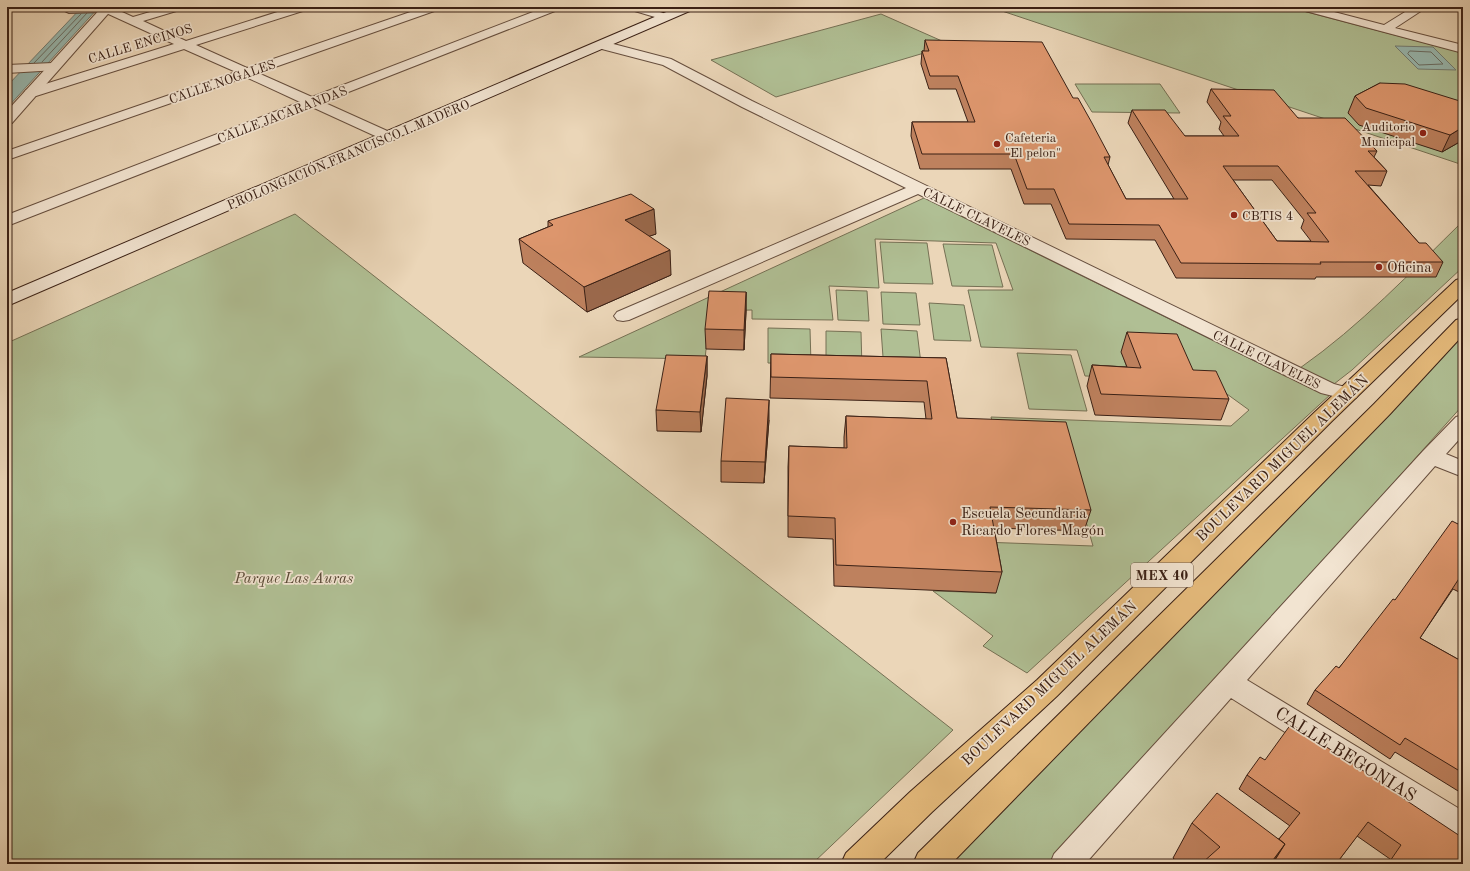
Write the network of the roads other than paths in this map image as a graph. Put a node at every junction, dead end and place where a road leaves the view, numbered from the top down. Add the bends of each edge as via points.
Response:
1 (179, 7) edge
2 (305, 7) edge
3 (436, 7) edge
4 (556, 7) edge
5 (632, 7) edge
6 (688, 7) edge
7 (1302, 7) edge
8 (1421, 7) edge
9 (105, 8) edge
10 (75, 10) dead end
11 (665, 17) junction
12 (132, 21) junction
13 (1385, 29) junction
14 (185, 45) junction
15 (602, 45) junction
16 (1463, 49) edge
17 (48, 67) junction
18 (7, 69) edge
19 (247, 72) junction
20 (31, 93) junction
21 (313, 102) junction
22 (7, 120) edge
23 (389, 137) junction
24 (7, 156) edge
25 (918, 188) junction
26 (7, 221) edge
27 (1463, 284) edge
28 (7, 300) edge
29 (623, 316) dead end
30 (1463, 324) edge
31 (1349, 394) junction
32 (1463, 422) edge
33 (1431, 456) junction
34 (1463, 470) edge
35 (1228, 682) junction
36 (1463, 826) edge
37 (857, 864) edge
38 (929, 864) edge
39 (1065, 864) edge

1 - 12 street
2 - 14 street, CALLE ENCINOS
3 - 19 street, CALLE NOGALES
4 - 21 street, CALLE JACARANDAS
5 - 11 street
6 - 11 main road, PROLONGACIÓN FRANCISCO I. MADERO
7 - 13 street
8 - 13 street
9 - 10 street
9 - 12 street
9 - 17 main road
11 - 15 main road, PROLONGACIÓN FRANCISCO I. MADERO
12 - 14 street
13 - 16 street
14 - 19 street
14 - 20 street, CALLE ENCINOS
15 - 23 main road, PROLONGACIÓN FRANCISCO I. MADERO
15 - 25 street, CALLE CLAVELES via 667,62
17 - 18 street
17 - 20 main road
19 - 21 street
19 - 24 street, CALLE NOGALES
20 - 22 main road
21 - 23 street
21 - 26 street, CALLE JACARANDAS
23 - 28 main road, PROLONGACIÓN FRANCISCO I. MADERO
25 - 29 street
25 - 31 street, CALLE CLAVELES via 1328,389
27 - 31 main road, BOULEVARD MIGUEL ALEMÁN / MEX 40
30 - 38 main road, MEX 40 via 1382,409
31 - 37 main road, BOULEVARD MIGUEL ALEMÁN / MEX 40 via 1047,688
32 - 33 street
33 - 34 street
33 - 35 street
35 - 36 street, CALLE BEGONIAS
35 - 39 street

